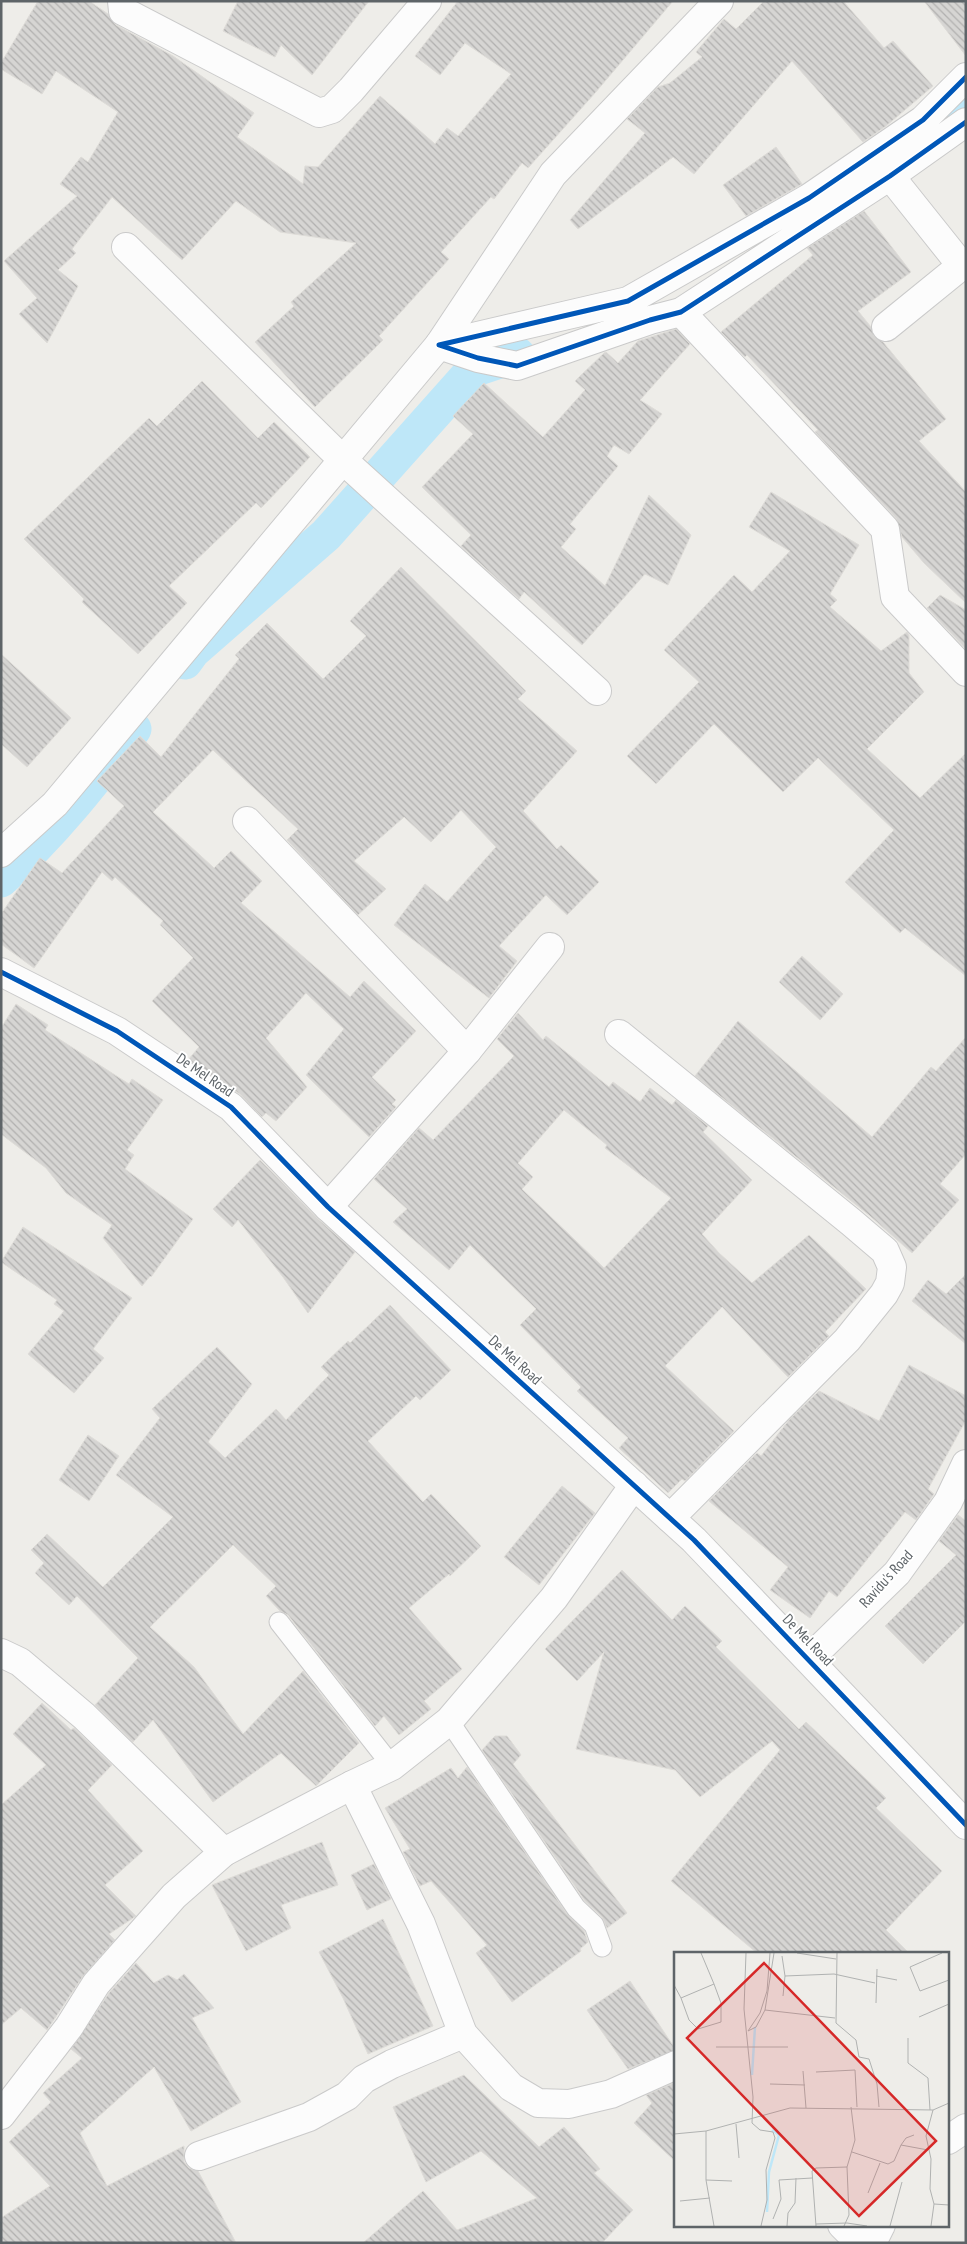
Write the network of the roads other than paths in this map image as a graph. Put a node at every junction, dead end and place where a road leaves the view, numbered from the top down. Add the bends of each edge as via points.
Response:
1 (122, 1) edge
2 (427, 1) edge
3 (719, 1) edge
4 (966, 77) edge
5 (966, 122) edge
6 (890, 176) junction
7 (126, 247) dead end
8 (964, 264) edge
9 (681, 312) junction
10 (886, 327) dead end
11 (439, 345) junction
12 (351, 467) junction
13 (966, 672) edge
14 (597, 692) dead end
15 (247, 820) dead end
16 (1, 853) edge
17 (550, 947) dead end
18 (1, 972) edge
19 (619, 1034) dead end
20 (467, 1051) junction
21 (328, 1207) junction
22 (966, 1464) edge
23 (634, 1485) junction
24 (670, 1518) junction
25 (279, 1622) dead end
26 (1, 1652) edge
27 (809, 1660) junction
28 (449, 1721) junction
29 (392, 1766) junction
30 (352, 1784) junction
31 (966, 1825) edge
32 (224, 1852) junction
33 (602, 1947) dead end
34 (463, 2034) junction
35 (674, 2066) edge
36 (1, 2116) edge
37 (966, 2128) edge
38 (950, 2139) edge
39 (199, 2156) dead end
40 (843, 2226) edge
41 (880, 2226) edge
42 (860, 2243) edge
43 (872, 2243) edge

1 - 2 street via 122,11 319,113 332,108 351,90
3 - 11 street via 554,174
4 - 11 street via 923,120 809,198 628,301
5 - 6 street
6 - 8 street
6 - 9 street
7 - 12 street
8 - 10 street
9 - 11 street via 517,366
9 - 13 street via 885,529 895,597
11 - 12 street
12 - 14 street
12 - 16 street via 55,804
15 - 20 street
17 - 20 street
18 - 21 street, De Mel Road via 117,1031 231,1107
19 - 24 street via 885,1251 892,1267 890,1283 884,1294 846,1340
20 - 21 street
21 - 23 street, De Mel Road
22 - 27 street, Ravidu's Road via 948,1502 897,1573
23 - 24 street, De Mel Road
23 - 28 street via 554,1598
24 - 27 street, De Mel Road
25 - 29 lane
26 - 32 street via 20,1662 84,1716
27 - 31 street, De Mel Road
28 - 29 street
28 - 33 lane via 576,1908 594,1925
29 - 30 street
30 - 32 street
30 - 34 street via 421,1924
32 - 36 street via 174,1896 96,1984 69,2027
34 - 35 street via 511,2087 538,2103 569,2104 611,2094
34 - 39 street via 364,2079 347,2096 309,2117
37 - 38 street
40 - 42 street
41 - 43 street

